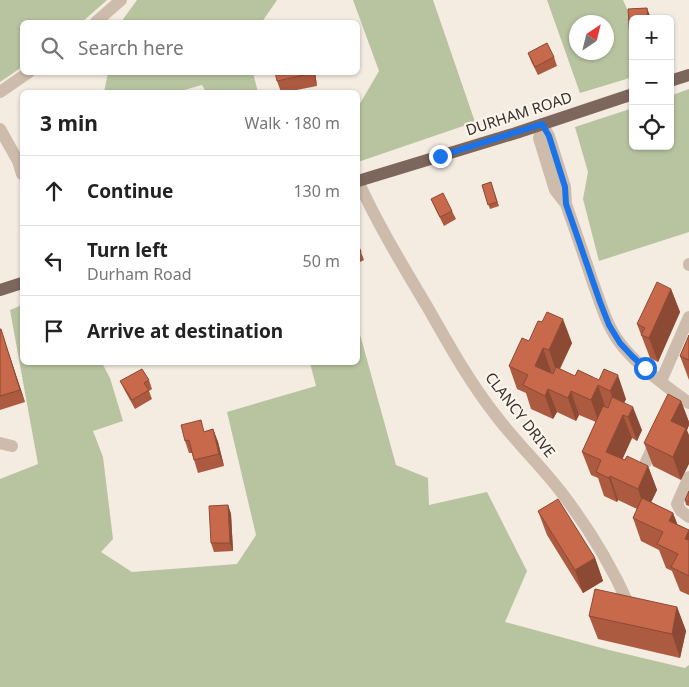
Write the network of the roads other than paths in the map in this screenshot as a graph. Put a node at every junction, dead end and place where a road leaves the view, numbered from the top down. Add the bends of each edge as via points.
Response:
1 (121, 0) edge
2 (98, 20) edge
3 (24, 75) edge
4 (689, 75) edge
5 (674, 80) edge
6 (0, 92) edge
7 (629, 95) edge
8 (542, 124) junction
9 (0, 129) edge
10 (20, 168) edge
11 (360, 180) edge
12 (360, 185) edge
13 (20, 284) edge
14 (0, 290) edge
15 (689, 317) edge
16 (661, 382) junction
17 (689, 403) edge
18 (661, 428) edge
19 (646, 462) edge
20 (689, 477) edge
21 (689, 517) edge
22 (644, 607) edge

1 - 2 street
3 - 6 street
4 - 5 main road
7 - 8 main road, DURHAM ROAD
8 - 11 main road, DURHAM ROAD
8 - 16 street via 549,136 565,187 566,204 609,325 620,343
9 - 10 street
12 - 22 street, CLANCY DRIVE via 391,245 478,390 584,522 628,603
13 - 14 main road
15 - 16 street
16 - 17 street via 674,398
18 - 19 street
20 - 21 street via 677,504

